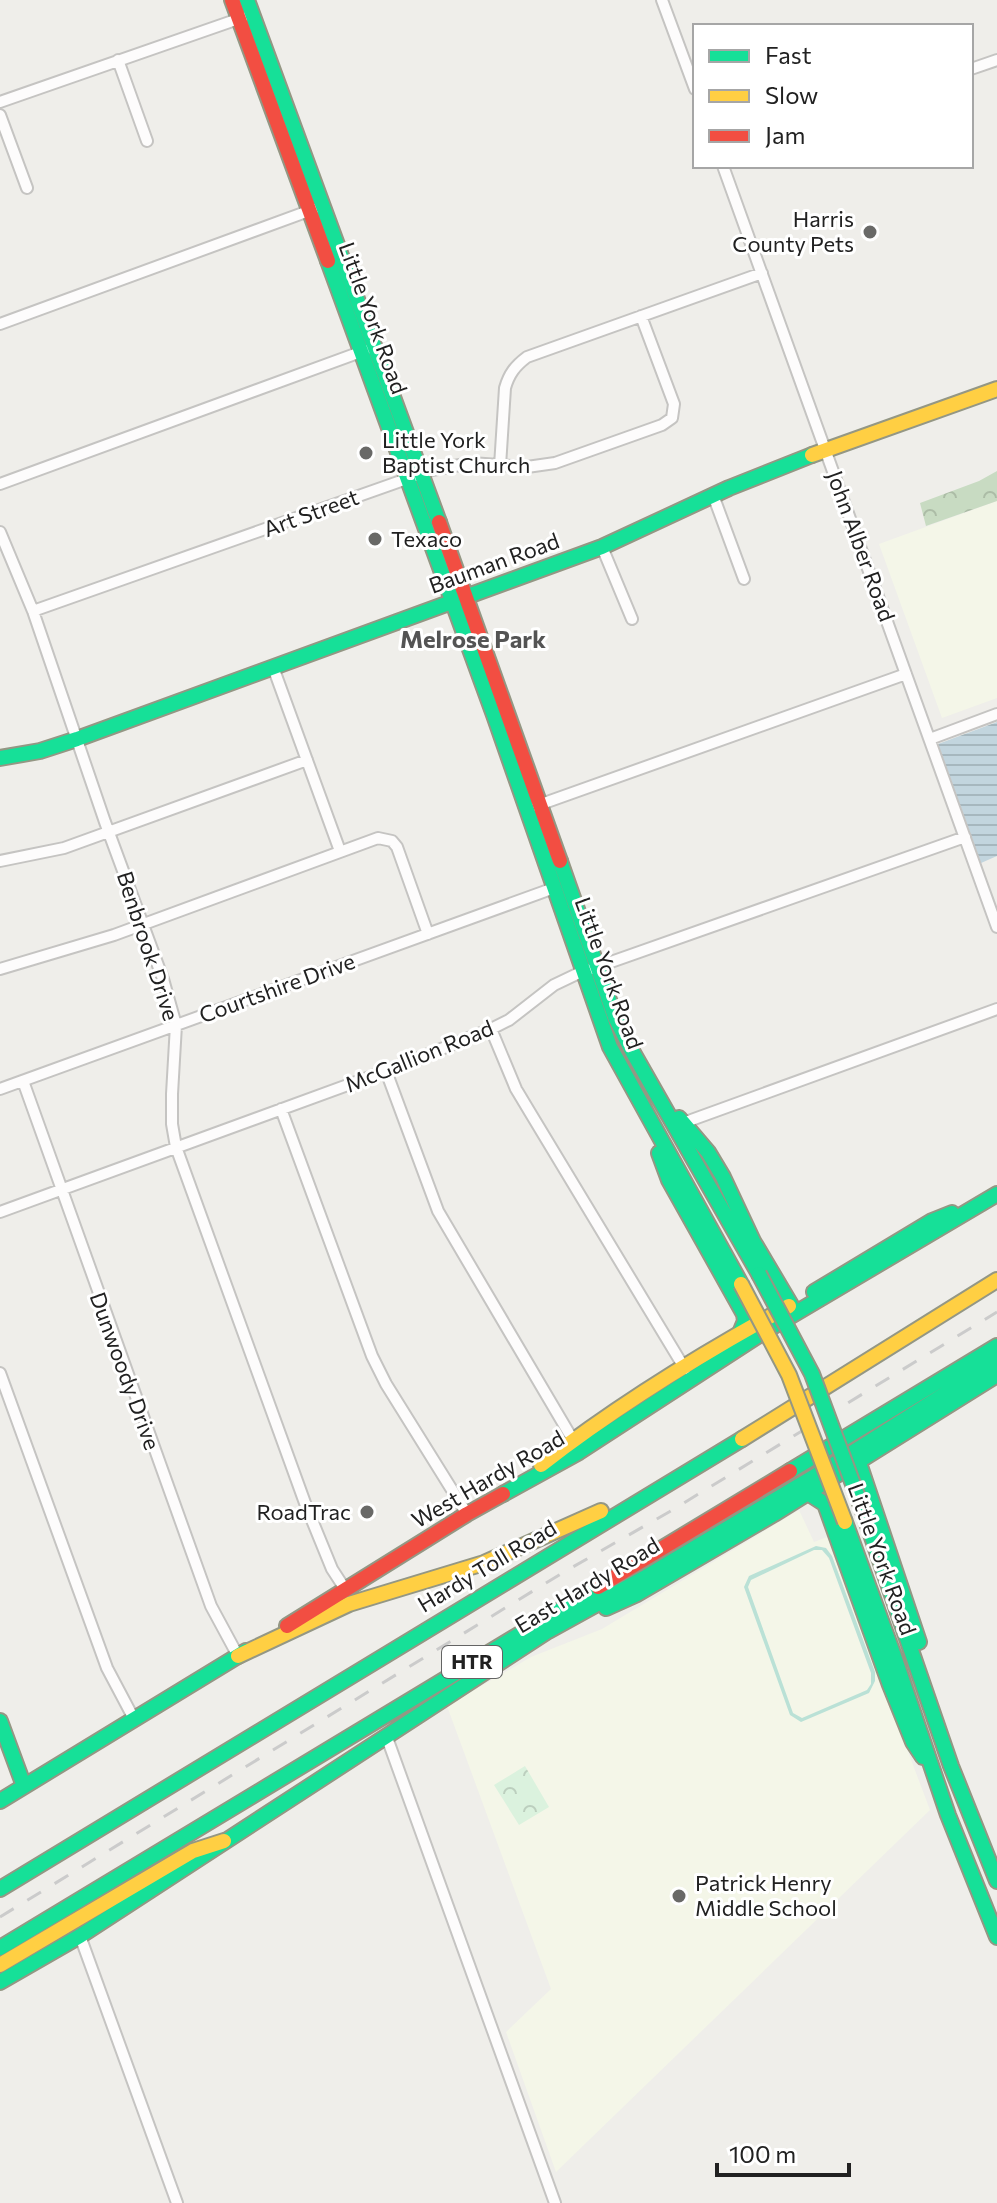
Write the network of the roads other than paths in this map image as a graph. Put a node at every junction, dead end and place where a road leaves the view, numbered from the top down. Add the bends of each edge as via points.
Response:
1 (232, 0) edge
2 (662, 0) edge
3 (247, 11) edge
4 (118, 60) junction
5 (997, 60) edge
6 (973, 68) edge
7 (693, 84) edge
8 (0, 102) edge
9 (0, 115) edge
10 (147, 141) dead end
11 (724, 168) edge
12 (27, 188) dead end
13 (317, 208) junction
14 (762, 273) junction
15 (641, 316) junction
16 (0, 324) edge
17 (368, 350) junction
18 (997, 389) edge
19 (826, 451) junction
20 (500, 466) junction
21 (414, 476) junction
22 (0, 484) edge
23 (713, 495) junction
24 (0, 532) edge
25 (602, 547) junction
26 (744, 579) dead end
27 (459, 598) junction
28 (33, 611) junction
29 (632, 619) dead end
30 (273, 667) junction
31 (906, 674) junction
32 (997, 714) edge
33 (77, 739) junction
34 (930, 739) junction
35 (0, 758) edge
36 (307, 760) junction
37 (534, 807) junction
38 (110, 832) junction
39 (965, 837) junction
40 (340, 851) junction
41 (0, 861) edge
42 (554, 888) junction
43 (142, 924) junction
44 (997, 927) edge
45 (428, 934) junction
46 (0, 969) edge
47 (590, 970) junction
48 (997, 1009) edge
49 (176, 1025) junction
50 (491, 1029) junction
51 (386, 1071) junction
52 (23, 1081) junction
53 (0, 1089) edge
54 (662, 1101) junction
55 (281, 1109) junction
56 (646, 1115) junction
57 (683, 1123) junction
58 (176, 1147) junction
59 (60, 1190) junction
60 (991, 1198) edge
61 (0, 1212) edge
62 (766, 1274) junction
63 (997, 1280) edge
64 (739, 1305) junction
65 (788, 1312) junction
66 (767, 1330) junction
67 (740, 1333) junction
68 (997, 1346) edge
69 (997, 1361) edge
70 (685, 1369) junction
71 (0, 1373) edge
72 (997, 1375) edge
73 (573, 1440) junction
74 (852, 1460) junction
75 (705, 1461) junction
76 (825, 1470) junction
77 (513, 1488) junction
78 (808, 1493) junction
79 (870, 1494) junction
80 (467, 1514) junction
81 (829, 1516) junction
82 (345, 1589) junction
83 (548, 1631) junction
84 (238, 1656) junction
85 (134, 1719) junction
86 (0, 1721) edge
87 (386, 1735) junction
88 (951, 1766) junction
89 (934, 1774) junction
90 (24, 1786) junction
91 (960, 1788) junction
92 (941, 1795) junction
93 (0, 1801) edge
94 (224, 1841) junction
95 (997, 1881) edge
96 (0, 1889) edge
97 (80, 1936) junction
98 (997, 1937) edge
99 (0, 1948) edge
100 (0, 1965) edge
101 (0, 1982) edge
102 (177, 2203) edge
103 (555, 2203) edge

1 - 3 main road, Little York Road
2 - 7 street
3 - 4 street
3 - 13 main road, Little York Road
4 - 8 street
4 - 10 street
5 - 6 street
9 - 12 street
11 - 14 street, John Alber Road
13 - 16 street
13 - 17 main road, Little York Road
14 - 15 street
14 - 19 street, John Alber Road
15 - 20 street via 518,363 505,388
15 - 20 street, Art Street via 674,404 672,418 555,463
17 - 21 main road, Little York Road
17 - 22 street
18 - 19 main road, Bauman Road
19 - 23 main road, Bauman Road
19 - 31 street, John Alber Road
20 - 21 street, Art Street via 453,465
21 - 27 main road, Little York Road
21 - 28 street, Art Street
23 - 25 main road, Bauman Road
23 - 26 street
24 - 28 street, Benbrook Drive
25 - 27 main road, Bauman Road
25 - 29 street
27 - 30 main road, Bauman Road
27 - 37 main road, Little York Road
28 - 33 street, Benbrook Drive
30 - 33 main road, Bauman Road
30 - 36 street
31 - 34 street, John Alber Road
31 - 37 street
32 - 34 street
33 - 35 main road, Bauman Road
33 - 38 street, Benbrook Drive
34 - 39 street, John Alber Road
36 - 38 street
36 - 40 street
37 - 42 main road, Little York Road
37 - 47 main road, Little York Road
38 - 41 street
38 - 43 street, Benbrook Drive
39 - 44 street, John Alber Road
39 - 47 street, McGallion Road
40 - 43 street
40 - 45 street via 378,838 392,841
42 - 45 street, Courtshire Drive
42 - 47 main road, Little York Road
43 - 46 street
43 - 49 street, Benbrook Drive
45 - 49 street, Courtshire Drive
47 - 50 street, McGallion Road via 554,985
47 - 54 main road, Little York Road
47 - 56 main road, Little York Road via 610,1047
48 - 57 street
49 - 52 street, Courtshire Drive
49 - 58 street, Benbrook Drive
50 - 51 street, McGallion Road
50 - 70 street via 516,1089
51 - 55 street, McGallion Road
51 - 73 street via 438,1211
52 - 53 street, Courtshire Drive
52 - 59 street, Dunwoody Drive
54 - 57 main road
54 - 62 main road, Little York Road
55 - 58 street, McGallion Road
55 - 80 street via 372,1356
56 - 64 main road via 669,1180
56 - 66 main road, Little York Road, bridge
57 - 62 main road via 723,1177
58 - 59 street, McGallion Road
58 - 82 street, Benbrook Drive via 305,1503
59 - 61 street, McGallion Road
59 - 84 street, Dunwoody Drive via 217,1622
60 - 65 main road, West Hardy Road via 873,1269
60 - 65 main road via 932,1221
62 - 64 main road via 774,1293 766,1304 749,1310
62 - 65 main road, Little York Road, bridge
63 - 75 main road, Hardy Toll Road / HTR
64 - 67 main road via 745,1321
65 - 66 main road, West Hardy Road, bridge
65 - 67 main road
65 - 74 main road, Little York Road, bridge
66 - 76 main road, Little York Road, bridge
66 - 77 main road, West Hardy Road via 579,1452
67 - 70 main road
68 - 99 main road, HTR
69 - 74 main road, East Hardy Road
70 - 73 main road
71 - 85 street via 107,1668
72 - 74 main road
73 - 77 main road
74 - 76 main road, East Hardy Road, bridge
74 - 78 main road
74 - 79 main road
74 - 88 main road, Little York Road, bridge via 863,1511
75 - 84 main road via 506,1554 349,1604
75 - 96 main road, Hardy Toll Road / HTR
76 - 83 main road, East Hardy Road
76 - 89 main road, Little York Road, bridge
77 - 80 main road, West Hardy Road
78 - 81 main road via 825,1504
78 - 83 main road via 637,1594
79 - 81 main road via 862,1489 845,1493 833,1502
79 - 88 main road via 918,1637
80 - 82 main road, West Hardy Road
81 - 89 main road via 913,1742
82 - 84 main road, West Hardy Road
83 - 87 main road, East Hardy Road
84 - 85 main road, West Hardy Road
85 - 90 main road, West Hardy Road
86 - 90 main road
87 - 94 main road, East Hardy Road
87 - 103 street
88 - 91 main road, Little York Road
89 - 92 main road, Little York Road
90 - 93 main road, West Hardy Road
91 - 92 main road
91 - 95 main road, Little York Road
92 - 98 main road, Little York Road
94 - 97 main road, East Hardy Road
94 - 100 main road via 193,1851
97 - 101 main road, East Hardy Road
97 - 102 street

